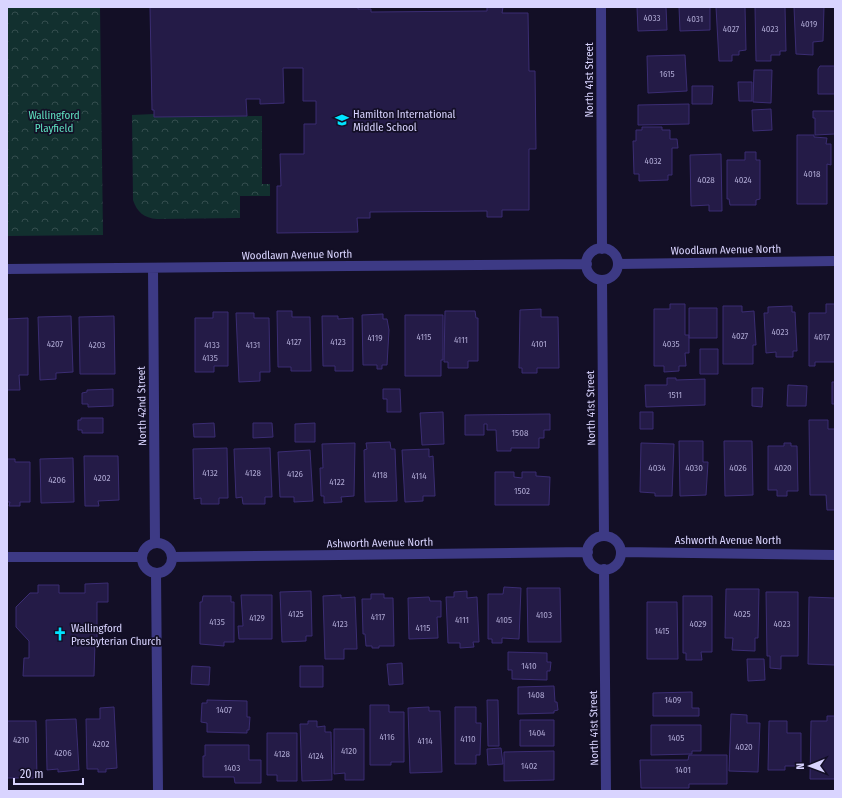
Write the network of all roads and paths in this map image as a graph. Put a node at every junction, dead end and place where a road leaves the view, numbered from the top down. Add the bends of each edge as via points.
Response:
1 (601, 7) edge
2 (602, 249) junction
3 (835, 261) edge
4 (587, 264) junction
5 (618, 264) junction
6 (7, 269) edge
7 (153, 269) junction
8 (602, 280) junction
9 (604, 536) junction
10 (155, 543) junction
11 (588, 552) junction
12 (621, 552) junction
13 (835, 555) edge
14 (7, 557) edge
15 (141, 557) junction
16 (172, 557) junction
17 (604, 569) junction
18 (156, 573) junction
19 (158, 791) edge
20 (606, 791) edge

1 - 2 street, North 41st Street
2 - 4 street via 592,253
2 - 5 street via 614,254
3 - 5 street, Woodlawn Avenue North
4 - 7 street, Woodlawn Avenue North
4 - 8 street via 591,275
5 - 8 street via 611,278
6 - 7 street, Woodlawn Avenue North
7 - 10 street, North 42nd Street
8 - 9 street, North 41st Street
9 - 11 street via 594,539
9 - 12 street via 616,540
10 - 15 street via 147,546
10 - 16 street via 167,546
11 - 16 street, Ashworth Avenue North
11 - 17 street via 593,565
12 - 13 street, Ashworth Avenue North
12 - 17 street via 617,564
14 - 15 street
15 - 18 street via 146,569
16 - 18 street via 168,569
17 - 20 street, North 41st Street
18 - 19 street

